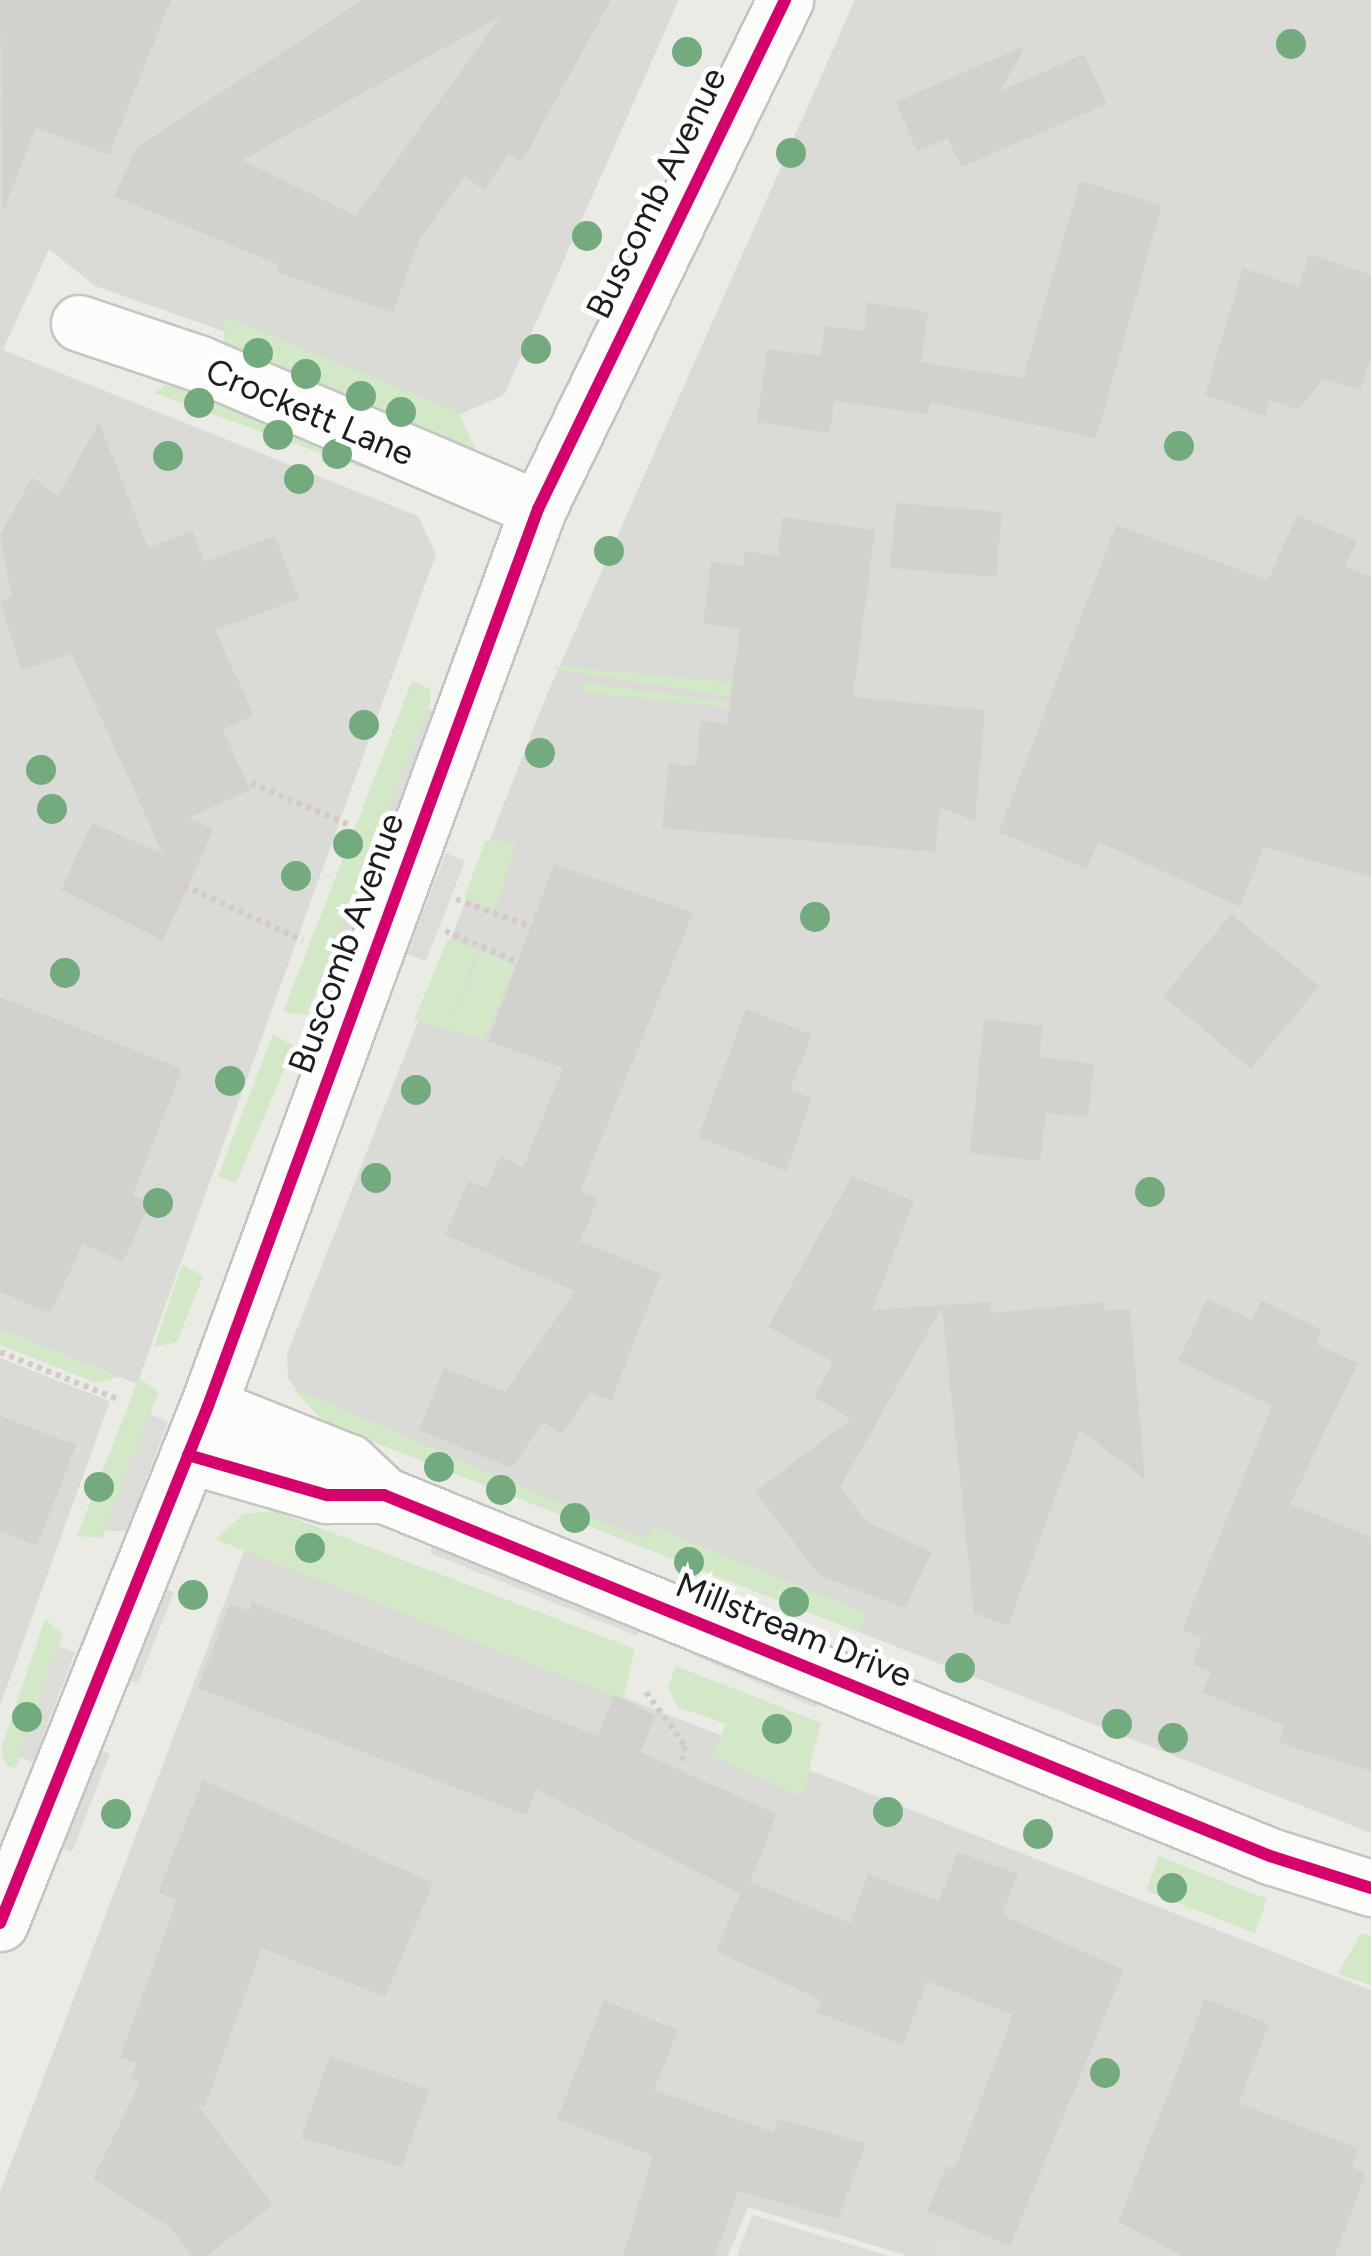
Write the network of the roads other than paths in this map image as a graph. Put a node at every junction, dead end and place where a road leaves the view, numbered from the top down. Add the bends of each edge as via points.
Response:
1 (786, 0) edge
2 (80, 322) dead end
3 (538, 509) junction
4 (198, 1430) junction
5 (1371, 1888) edge
6 (0, 1924) edge

1 - 3 street, Buscomb Avenue
2 - 3 street, Crockett Lane via 198,363
3 - 4 street, Buscomb Avenue
4 - 5 street, Millstream Drive via 327,1495 384,1495 1252,1848
4 - 6 street, Buscomb Avenue

